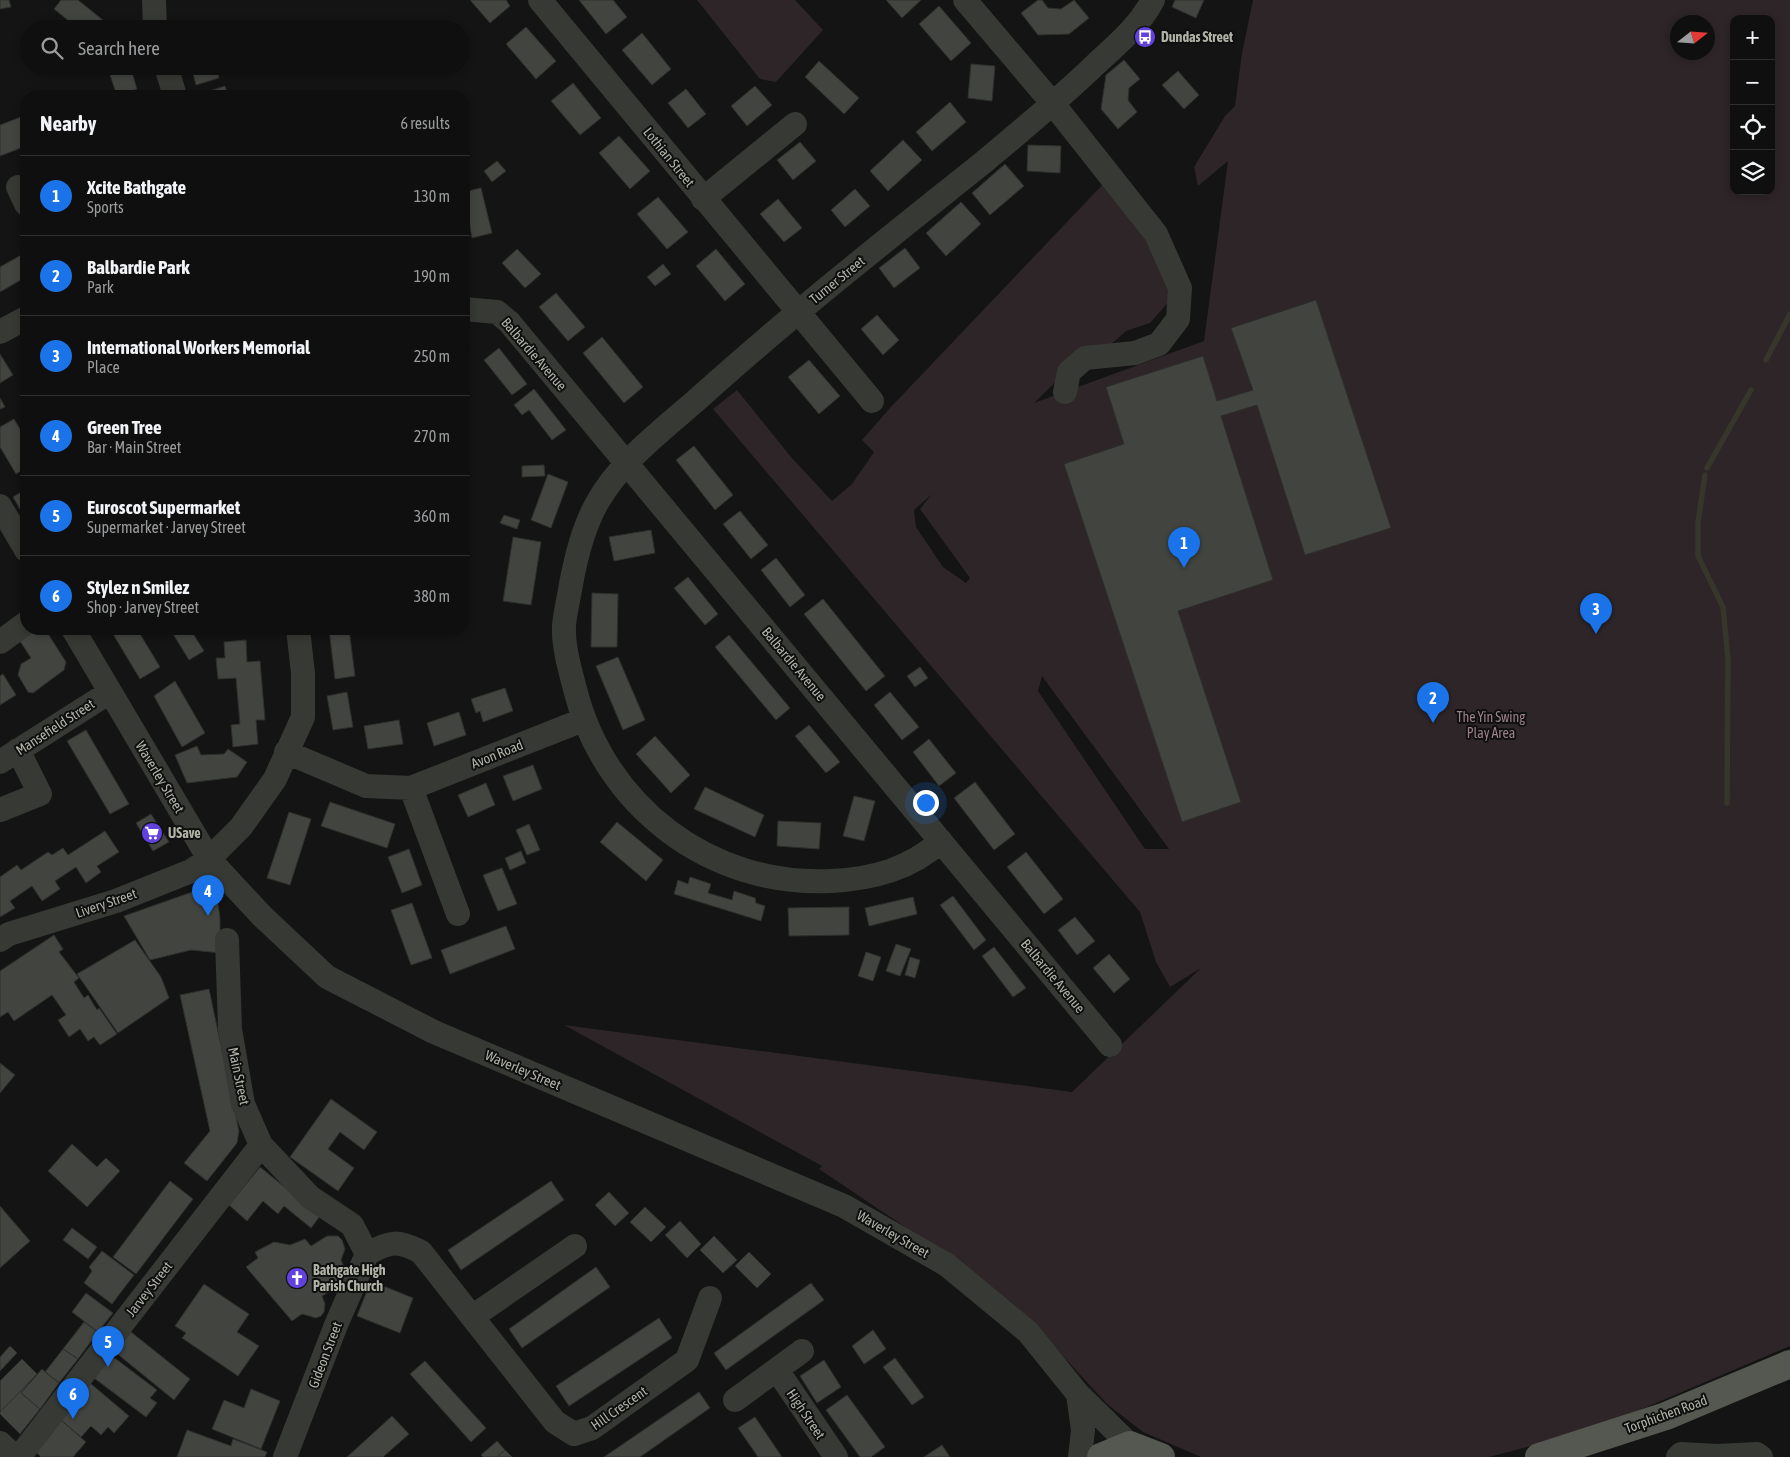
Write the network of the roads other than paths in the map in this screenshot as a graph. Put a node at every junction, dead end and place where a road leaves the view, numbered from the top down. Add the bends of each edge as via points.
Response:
1 (154, 0) edge
2 (540, 0) edge
3 (965, 0) edge
4 (1153, 0) edge
5 (155, 20) edge
6 (169, 75) edge
7 (173, 90) edge
8 (1054, 105) junction
9 (795, 124) dead end
10 (703, 199) junction
11 (470, 310) edge
12 (797, 313) junction
13 (20, 321) edge
14 (0, 332) edge
15 (1066, 392) dead end
16 (872, 401) dead end
17 (627, 463) junction
18 (0, 506) edge
19 (20, 540) edge
20 (20, 627) edge
21 (77, 635) edge
22 (299, 635) edge
23 (0, 642) edge
24 (110, 692) junction
25 (583, 720) junction
26 (286, 752) junction
27 (9, 756) edge
28 (410, 788) junction
29 (0, 810) edge
30 (941, 841) junction
31 (209, 858) junction
32 (458, 914) dead end
33 (0, 940) edge
34 (227, 940) dead end
35 (1110, 1045) dead end
36 (261, 1145) junction
37 (575, 1246) dead end
38 (367, 1254) junction
39 (710, 1298) dead end
40 (472, 1317) junction
41 (802, 1351) dead end
42 (1790, 1364) edge
43 (777, 1370) junction
44 (1078, 1394) junction
45 (735, 1400) dead end
46 (0, 1442) edge
47 (1130, 1445) junction
48 (1589, 1449) edge
49 (15, 1457) edge
50 (19, 1457) edge
51 (285, 1457) edge
52 (836, 1457) edge
53 (1080, 1457) edge
54 (1100, 1457) edge
55 (1161, 1457) edge
56 (1539, 1457) edge
57 (1678, 1457) edge
58 (1760, 1457) edge

1 - 5 street
2 - 10 street, Lothian Street
3 - 8 street
4 - 8 street, Turner Street via 1141,22
6 - 7 street
8 - 12 street, Turner Street
8 - 15 street via 1156,234 1180,288 1178,319 1159,344 1135,354 1085,358 1069,372
9 - 10 street
10 - 12 street, Lothian Street
11 - 17 street, Balbardie Avenue via 498,312 509,322
12 - 16 street, Lothian Street
12 - 17 street, Turner Street
13 - 14 street
17 - 25 street, Turner Street via 597,504 577,552 573,571 564,628
17 - 30 street, Balbardie Avenue
18 - 19 street
20 - 23 street
21 - 24 street, Waverley Street
22 - 26 street, Livery Street via 303,717
24 - 27 street, Mansefield Street
24 - 31 street, Waverley Street
25 - 28 street, Avon Road
25 - 30 street, Turner Street via 607,767 638,807 678,840 728,864 764,876 803,882 846,880 888,873 925,856
26 - 28 street, Avon Road via 366,786
26 - 31 street, Livery Street via 276,779 241,827
27 - 29 street via 40,794
28 - 32 street
30 - 35 street, Balbardie Avenue
31 - 33 street, Livery Street via 191,871 116,901 9,934
31 - 44 street, Waverley Street via 262,916 327,977 434,1032 844,1206 947,1265 1028,1332
34 - 36 street, Main Street via 230,1029 243,1104
36 - 38 street, Main Street via 310,1197 352,1225
36 - 50 street, Jarvey Street
37 - 40 street
38 - 40 street, Hill Crescent via 384,1244 403,1243 421,1252
38 - 51 street, Gideon Street
39 - 40 street, Hill Crescent via 687,1360 592,1428 574,1434 555,1422
41 - 43 street
42 - 48 main road, Torphichen Road
43 - 45 street
43 - 52 street, High Street
44 - 47 street, Waverley Street
44 - 53 street via 1083,1430
46 - 49 street
47 - 54 main road
47 - 55 main road
48 - 56 main road, Torphichen Road
57 - 58 street via 1681,1454 1757,1454

